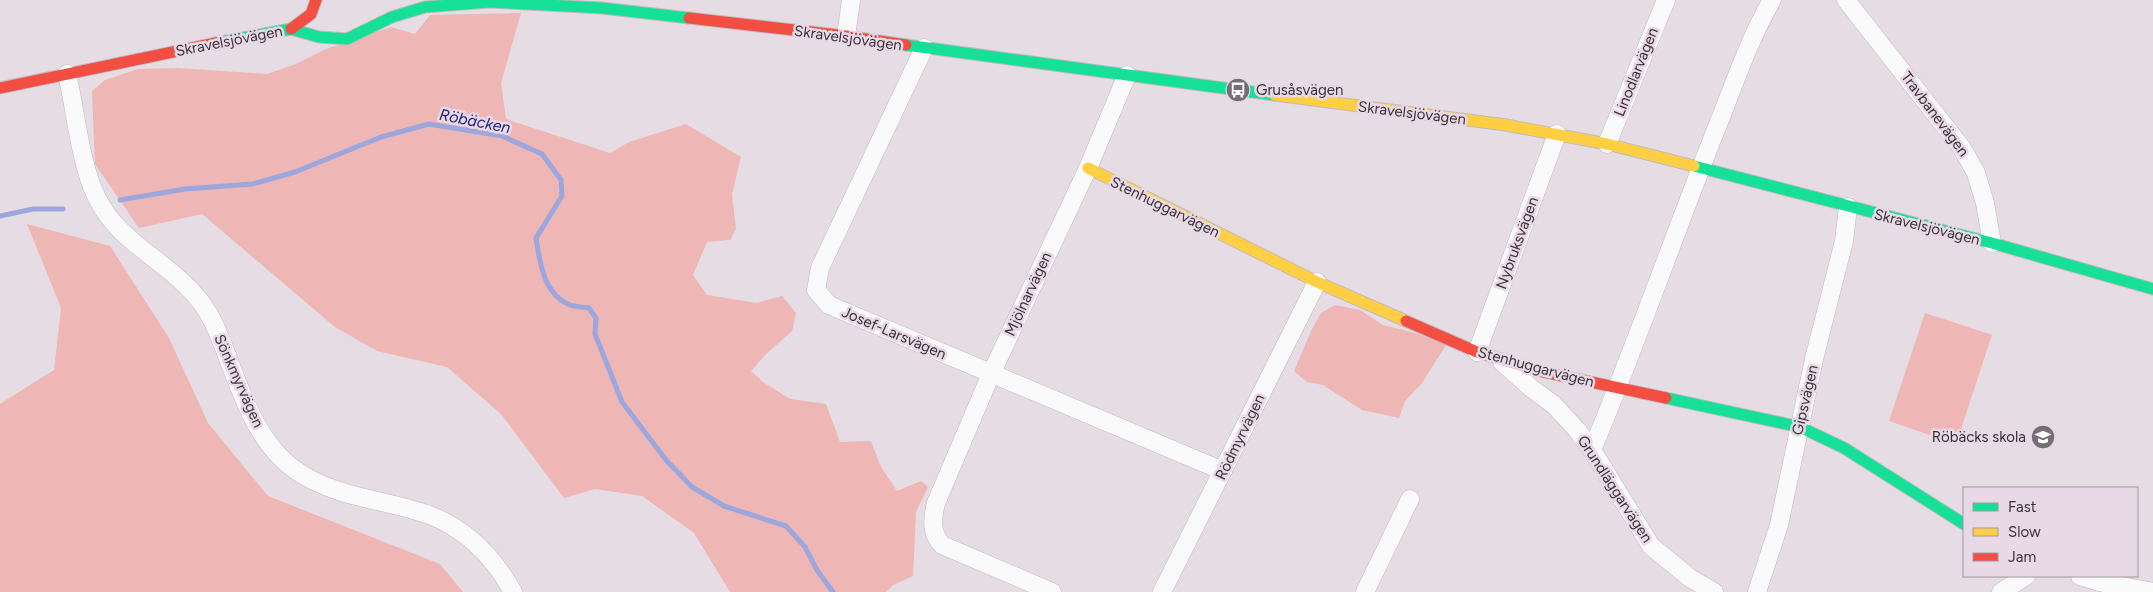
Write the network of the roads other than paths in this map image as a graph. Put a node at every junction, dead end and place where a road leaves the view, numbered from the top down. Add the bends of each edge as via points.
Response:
1 (316, 0) edge
2 (851, 0) edge
3 (1666, 0) edge
4 (1772, 0) edge
5 (1846, 0) edge
6 (603, 4) edge
7 (291, 29) junction
8 (846, 36) junction
9 (924, 48) junction
10 (68, 74) junction
11 (1127, 75) junction
12 (0, 88) edge
13 (1556, 134) junction
14 (1607, 144) junction
15 (1088, 168) junction
16 (1700, 169) junction
17 (1848, 208) junction
18 (1992, 243) junction
19 (1317, 282) junction
20 (2153, 290) edge
21 (1477, 352) junction
22 (1499, 360) junction
23 (991, 374) junction
24 (1618, 388) junction
25 (1800, 427) junction
26 (1592, 450) junction
27 (1223, 471) junction
28 (1410, 499) dead end
29 (1963, 523) edge
30 (2024, 577) edge
31 (2083, 577) edge
32 (513, 592) edge
33 (1052, 592) edge
34 (1162, 592) edge
35 (1365, 592) edge
36 (1714, 592) edge
37 (1757, 592) edge
38 (2001, 592) edge
39 (2153, 592) edge

1 - 7 street via 311,14
2 - 8 street
3 - 14 street, Linodlarvägen
4 - 16 street
5 - 18 street, Travbanevägen via 1962,148 1976,172 1986,203
6 - 7 street, Skravelsjövägen via 489,2 425,7 392,16 347,39 319,37
6 - 8 street, Skravelsjövägen
7 - 10 street, Skravelsjövägen
8 - 9 street, Skravelsjövägen
9 - 11 street, Skravelsjövägen
9 - 23 street, Josef-Larsvägen via 820,268 816,290 829,305
10 - 12 street, Skravelsjövägen
10 - 32 street, Sönkmyrvägen via 92,187 107,216 132,242 192,289 206,310 256,426 278,455 301,474 333,490 432,516 459,530 499,568
11 - 13 street, Skravelsjövägen
11 - 15 street, Mjölnarvägen
13 - 14 street, Skravelsjövägen
13 - 21 street, Nybruksvägen
14 - 16 street, Skravelsjövägen
15 - 19 street, Stenhuggarvägen
15 - 23 street, Mjölnarvägen
16 - 17 street, Skravelsjövägen
16 - 24 street
17 - 18 street, Skravelsjövägen
17 - 25 street, Gipsvägen via 1844,241
18 - 20 street, Skravelsjövägen
19 - 21 street, Stenhuggarvägen
19 - 27 street, Rödmyrvägen
21 - 22 street, Stenhuggarvägen
22 - 24 street, Stenhuggarvägen
22 - 26 street, Grundläggarvägen via 1554,405
23 - 27 street, Josef-Larsvägen
23 - 33 street, Mjölnarvägen via 936,503 933,529 942,545
24 - 25 street, Stenhuggarvägen
24 - 26 street
25 - 29 street, Stenhuggarvägen via 1844,448
25 - 37 street, Gipsvägen via 1779,525
26 - 36 street, Grundläggarvägen via 1651,546 1690,578
27 - 34 street, Rödmyrvägen
28 - 35 street
30 - 38 street
31 - 39 street

